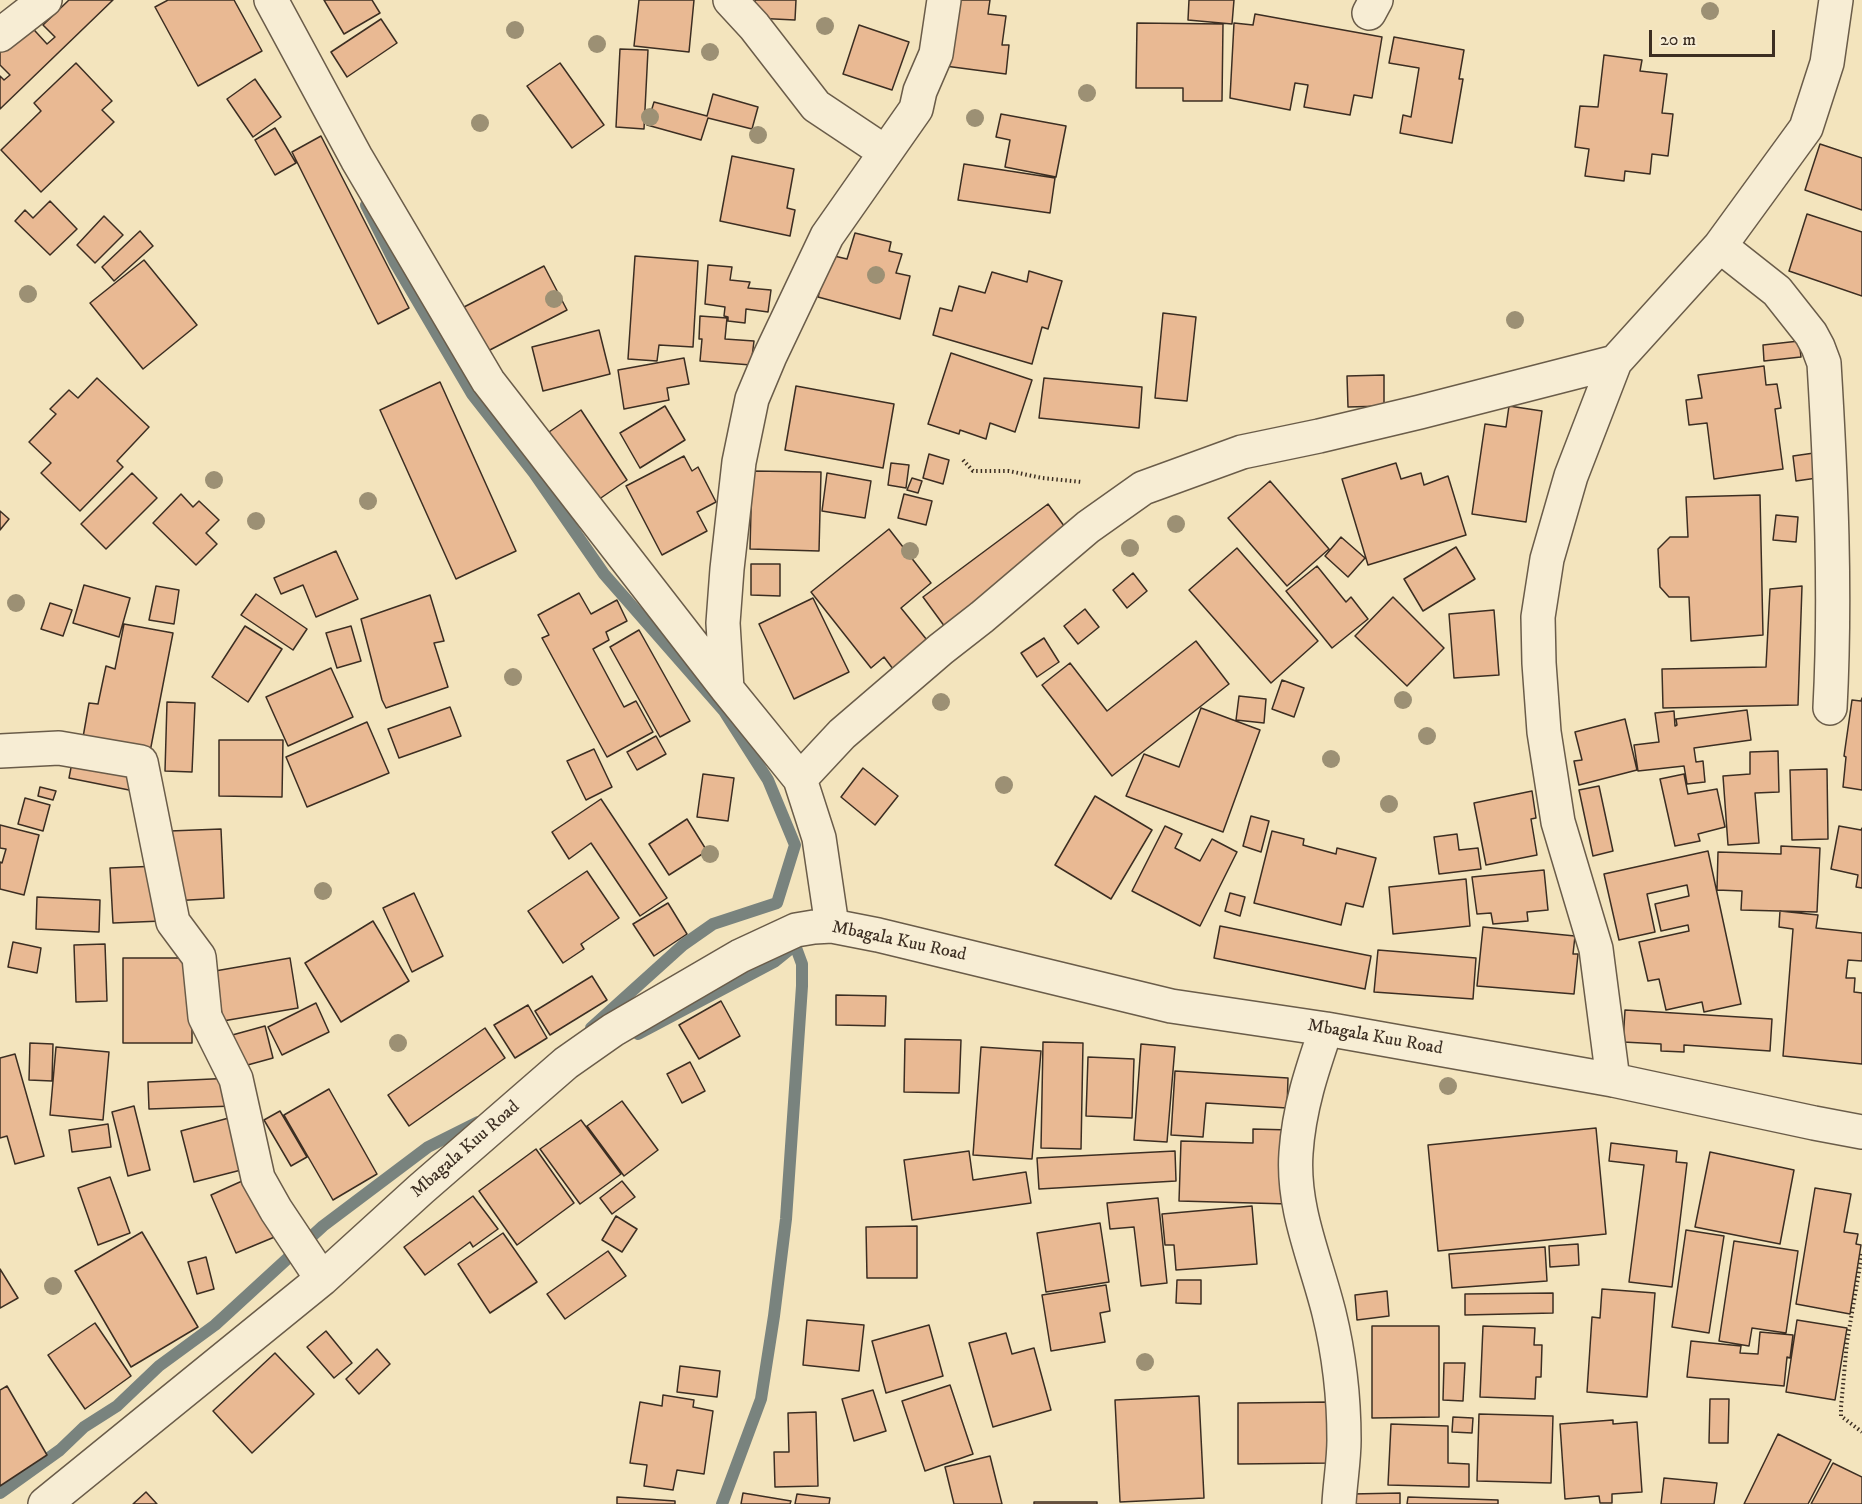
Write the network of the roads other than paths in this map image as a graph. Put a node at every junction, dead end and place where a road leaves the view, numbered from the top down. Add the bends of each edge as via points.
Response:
1 (45, 0) edge
2 (271, 0) edge
3 (730, 0) edge
4 (944, 0) edge
5 (1836, 0) edge
6 (0, 35) edge
7 (885, 153) junction
8 (1720, 246) junction
9 (1615, 362) junction
10 (727, 689) junction
11 (1830, 708) dead end
12 (0, 751) edge
13 (800, 779) junction
14 (832, 926) junction
15 (1326, 1029) junction
16 (1613, 1080) junction
17 (1862, 1132) edge
18 (322, 1279) junction
19 (45, 1504) edge
20 (1339, 1504) edge

1 - 6 street
2 - 10 street via 357,159 488,381
3 - 7 street via 816,106
4 - 7 street via 936,54 916,109
5 - 8 street via 1827,63 1806,128
7 - 10 street via 827,236 753,399 739,462 727,569 723,623
8 - 9 street
8 - 11 street via 1777,291 1811,334 1824,363 1831,490
9 - 13 street via 1242,452 1143,488 1088,526 941,649 842,734
9 - 16 street via 1571,476 1547,559 1539,617 1544,732 1558,822 1596,949
10 - 13 street
12 - 18 street via 59,748 141,762 173,922 199,957 205,1017 236,1079 258,1178
13 - 14 street via 819,838
14 - 15 street, Mbagala Kuu Road via 1171,1006
14 - 18 street, Mbagala Kuu Road via 796,930 768,942 613,1030 566,1064
15 - 16 street, Mbagala Kuu Road
15 - 20 street via 1304,1095 1296,1154 1302,1220 1329,1313 1341,1378 1344,1442
16 - 17 street, Mbagala Kuu Road
18 - 19 street, Mbagala Kuu Road

